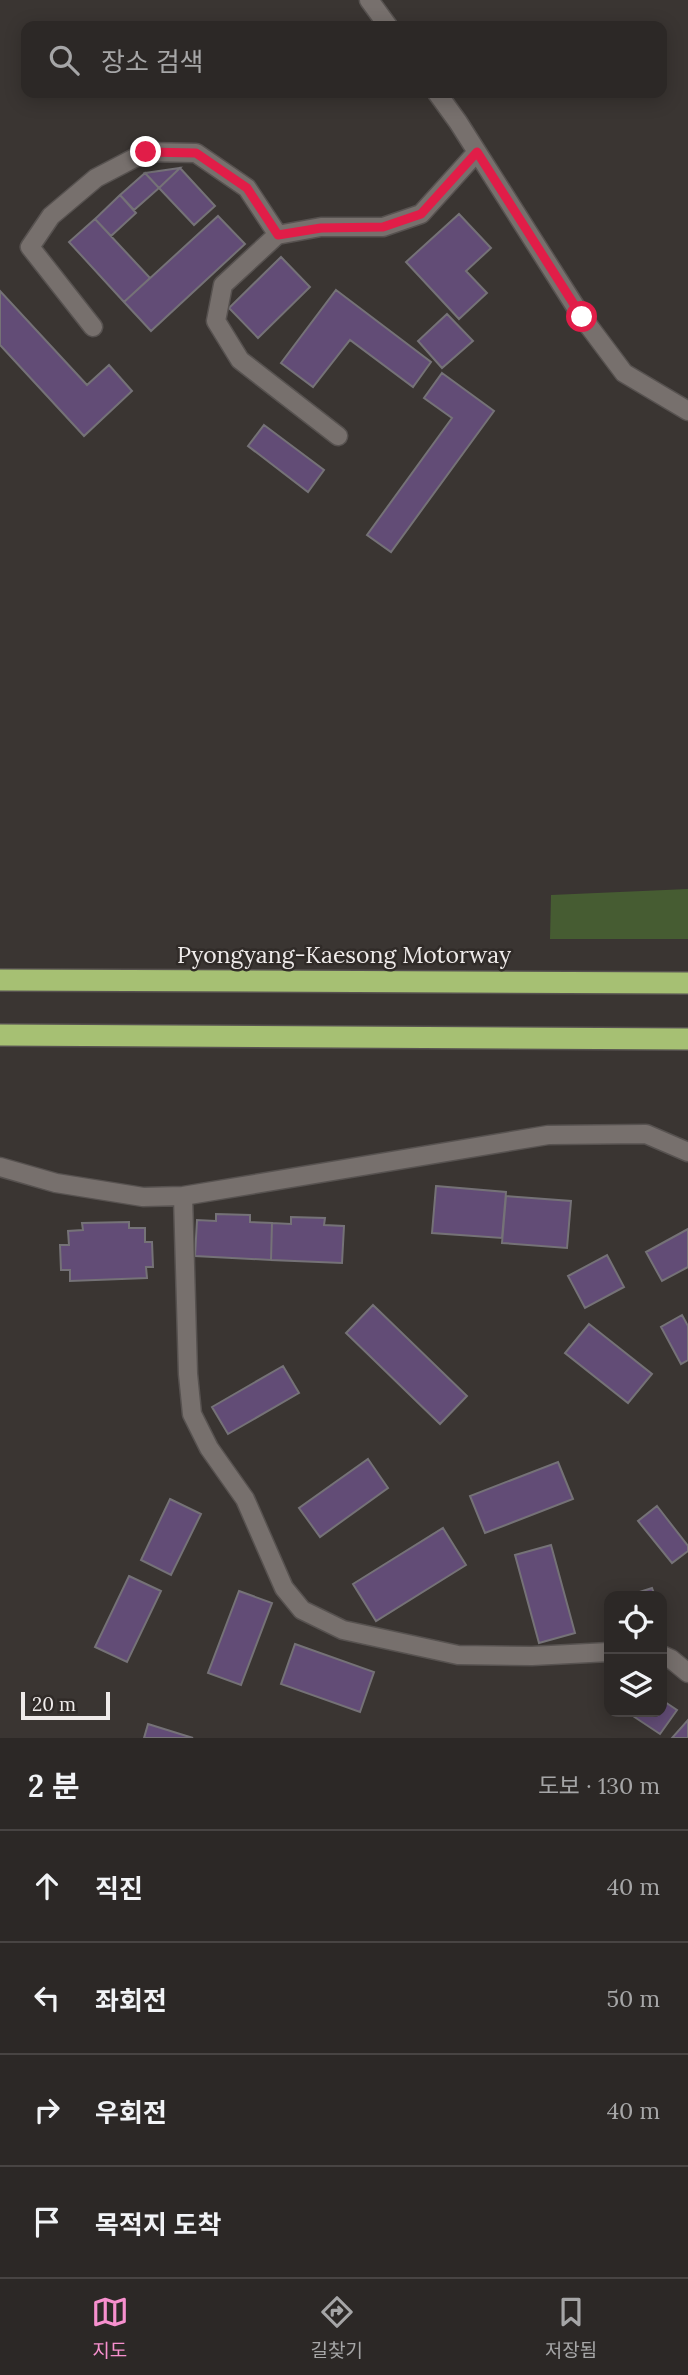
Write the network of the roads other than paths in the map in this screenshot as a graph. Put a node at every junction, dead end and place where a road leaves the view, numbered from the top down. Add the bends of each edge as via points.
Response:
1 (369, 0) edge
2 (384, 21) edge
3 (439, 98) edge
4 (477, 152) junction
5 (278, 235) junction
6 (93, 327) dead end
7 (688, 411) edge
8 (338, 436) dead end
9 (0, 979) edge
10 (688, 983) edge
11 (0, 1035) edge
12 (688, 1039) edge
13 (688, 1152) edge
14 (0, 1167) edge
15 (183, 1196) junction
16 (604, 1652) edge
17 (667, 1657) edge
18 (688, 1673) edge

1 - 2 street
3 - 4 street
4 - 5 street via 421,214 383,227 321,228
4 - 7 street via 582,317 624,373
5 - 6 street via 247,188 196,153 146,152 96,178 51,216 30,247
5 - 8 street via 223,285 216,321 240,360
9 - 10 highway, Pyongyang-Kaesong Motorway
11 - 12 highway
13 - 15 street via 646,1134 548,1135
14 - 15 street via 56,1183 143,1197
15 - 16 street via 192,1414 209,1448 245,1499 284,1588 302,1610 343,1630 458,1655
17 - 18 street

